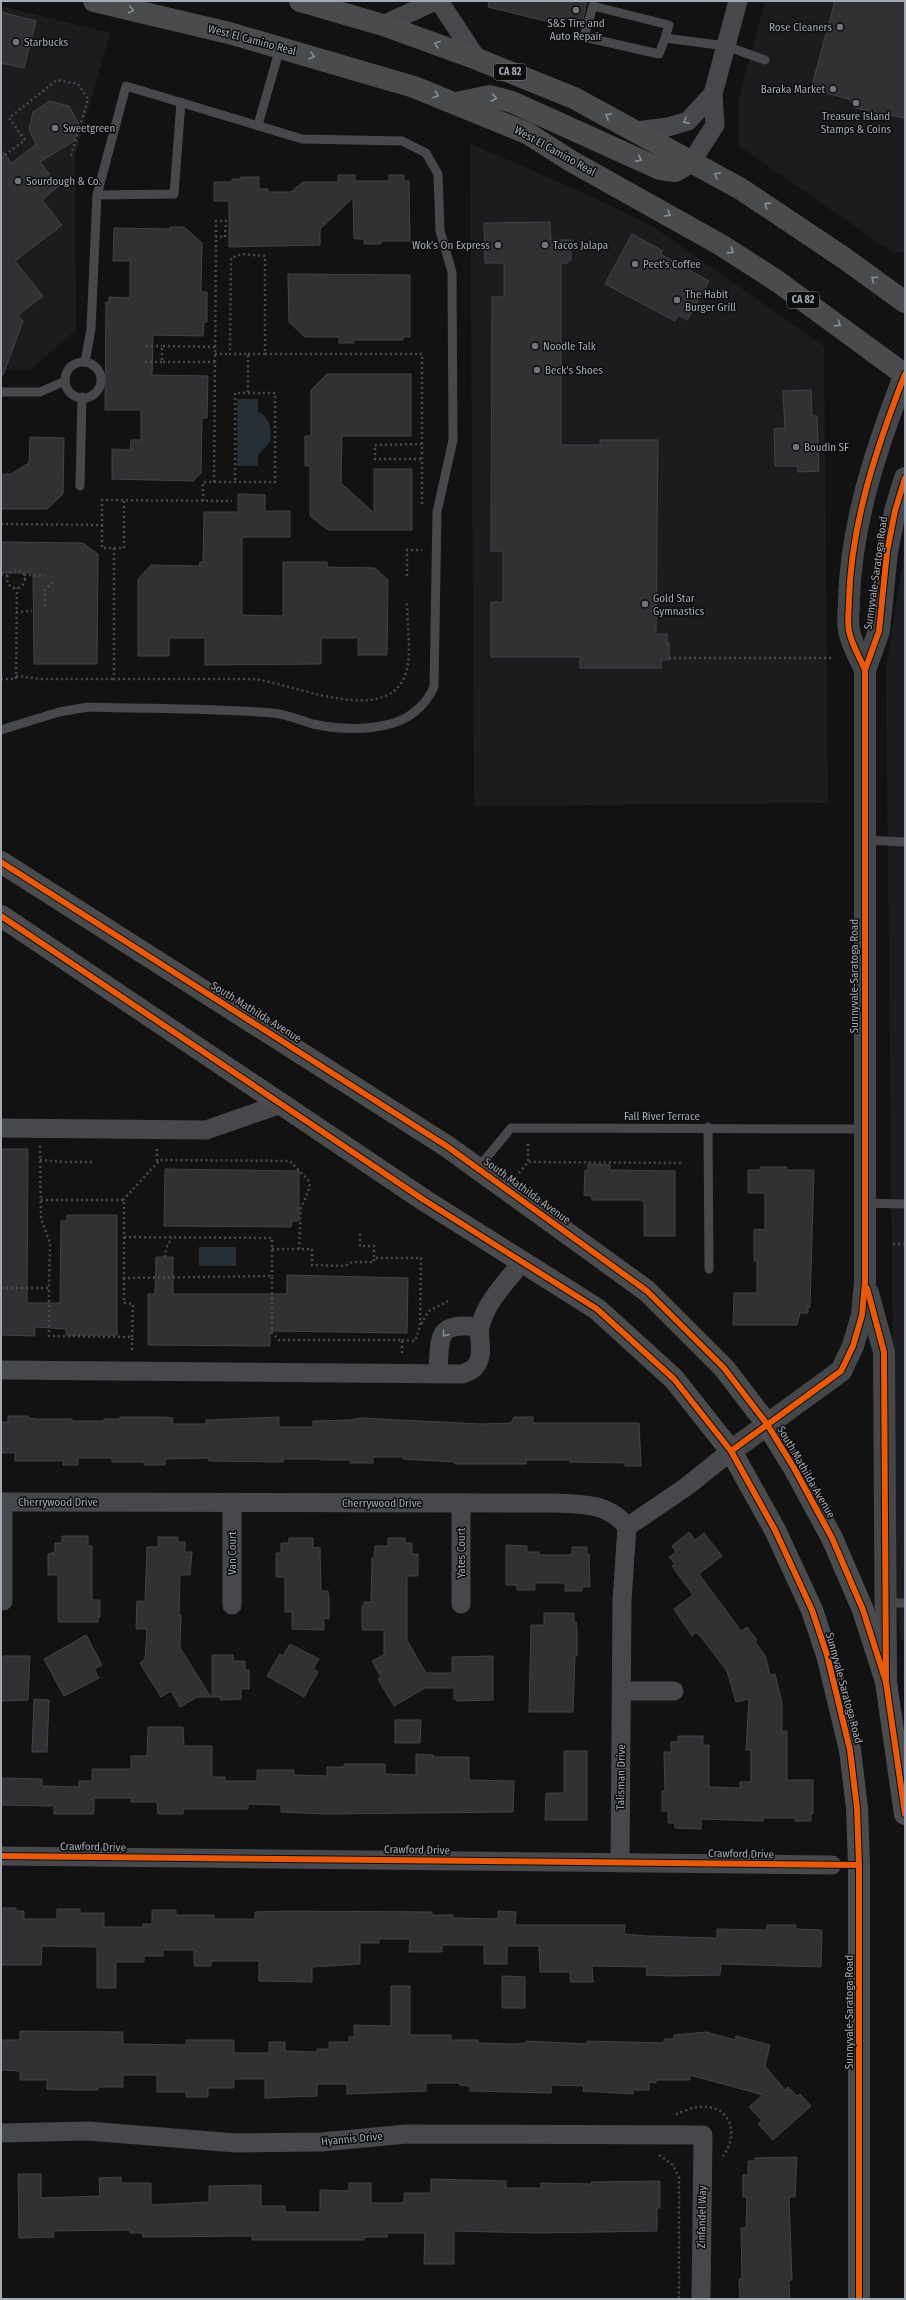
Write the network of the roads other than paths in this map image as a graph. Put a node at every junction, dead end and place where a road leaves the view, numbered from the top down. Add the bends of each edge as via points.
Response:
1 (94, 1) edge
2 (300, 1) edge
3 (435, 1) edge
4 (439, 1) edge
5 (738, 1) edge
6 (331, 5) edge
7 (383, 25) junction
8 (665, 38) junction
9 (726, 46) junction
10 (280, 47) junction
11 (477, 59) junction
12 (765, 60) dead end
13 (714, 94) junction
14 (181, 102) junction
15 (456, 103) junction
16 (258, 125) junction
17 (636, 131) junction
18 (692, 161) junction
19 (97, 195) junction
20 (905, 302) edge
21 (85, 362) junction
22 (905, 375) edge
23 (65, 381) junction
24 (1, 392) edge
25 (82, 398) junction
26 (905, 478) edge
27 (80, 486) dead end
28 (865, 670) junction
29 (1, 730) edge
30 (865, 840) junction
31 (905, 842) edge
32 (1, 862) edge
33 (1, 916) edge
34 (281, 1104) junction
35 (708, 1127) junction
36 (1, 1128) edge
37 (864, 1129) junction
38 (478, 1168) junction
39 (864, 1204) junction
40 (905, 1204) edge
41 (522, 1262) junction
42 (709, 1269) dead end
43 (865, 1282) junction
44 (480, 1327) junction
45 (1, 1370) edge
46 (438, 1373) junction
47 (767, 1424) junction
48 (731, 1451) junction
49 (2, 1502) edge
50 (232, 1502) junction
51 (461, 1503) junction
52 (627, 1528) junction
53 (3, 1601) dead end
54 (895, 1603) edge
55 (461, 1604) dead end
56 (232, 1605) dead end
57 (886, 1682) junction
58 (622, 1691) junction
59 (674, 1691) dead end
60 (905, 1814) edge
61 (1, 1856) edge
62 (620, 1862) junction
63 (832, 1865) dead end
64 (1, 2133) edge
65 (703, 2136) joint
66 (701, 2299) edge
67 (859, 2299) edge

1 -> 10 main road, West El Camino Real / CA 82
2 - 6 main road, CA 82
3 - 7 street
4 - 11 street
5 - 9 street
6 - 7 main road, CA 82
11 -> 7 main road, CA 82
8 - 8 lane via 669,25 593,6 584,37 659,54
8 - 9 lane
9 - 12 lane
9 - 13 street
10 -> 15 main road, West El Camino Real / CA 82 via 414,87
10 - 16 lane
17 -> 11 main road, CA 82 via 574,98
13 -> 17 street via 688,121 668,127
13 - 18 street via 715,125
14 - 16 lane
14 - 19 lane via 174,194
14 - 19 lane via 126,86
15 -> 18 main road via 490,96 512,102 660,169 675,171
15 -> 22 main road, West El Camino Real / CA 82 via 527,133 571,161 721,245 777,281
16 - 29 lane via 302,139 402,141 426,153 438,174 440,231 452,272 453,440 437,512 434,687 429,698 404,719 370,727 327,726 272,713 88,707 59,712
17 - 18 main road, CA 82
20 -> 18 main road, CA 82 via 800,227
19 - 21 lane via 91,329
21 - 23 lane via 68,370
21 - 25 lane via 96,367 100,385 93,394
22 - 28 main road, Sunnyvale-Saratoga Road via 869,480 853,554 849,631
23 - 24 lane via 40,392
23 - 25 lane via 72,394
25 - 27 lane
26 - 28 main road, Sunnyvale-Saratoga Road via 887,552 879,631
28 - 30 main road, Sunnyvale-Saratoga Road
30 - 31 lane
30 - 37 main road, Sunnyvale-Saratoga Road
32 - 38 main road, South Mathilda Avenue
33 - 34 main road
34 - 36 street via 206,1130
34 - 41 main road
35 - 37 lane, Fall River Terrace
35 - 38 lane, Fall River Terrace via 511,1128
35 - 42 lane
37 - 39 main road, Sunnyvale-Saratoga Road
38 - 47 main road, South Mathilda Avenue via 647,1291 724,1368
39 - 40 lane
39 - 43 main road, Sunnyvale-Saratoga Road
41 - 44 street via 489,1305
41 - 48 main road via 597,1309 674,1379
43 - 47 main road, Sunnyvale-Saratoga Road via 862,1315 853,1346 841,1371
43 - 54 main road, Sunnyvale-Saratoga Road via 884,1352
44 -> 46 street via 451,1326 443,1334
44 - 46 street via 480,1355 475,1368 462,1374
45 - 46 street
47 - 48 main road, Sunnyvale-Saratoga Road
47 - 57 main road, South Mathilda Avenue via 832,1538 863,1610
48 - 52 street via 686,1487
48 - 67 main road, Sunnyvale-Saratoga Road via 775,1530 812,1610 827,1655 850,1750 857,1808 859,1865
49 - 50 street, Cherrywood Drive
49 - 53 street
50 - 51 street, Cherrywood Drive
50 - 56 street, Van Court
51 - 52 street, Cherrywood Drive via 584,1504 619,1517
51 - 55 street, Yates Court
52 - 58 street, Talisman Drive via 622,1593
54 - 57 main road, Sunnyvale-Saratoga Road
57 - 60 main road, Sunnyvale-Saratoga Road
58 - 59 street
58 - 62 street, Talisman Drive
61 - 62 street, Crawford Drive
62 - 63 street, Crawford Drive
64 - 65 street, Hyannis Drive via 88,2130 236,2143 321,2142 407,2134
65 - 66 street, Zinfandel Way

